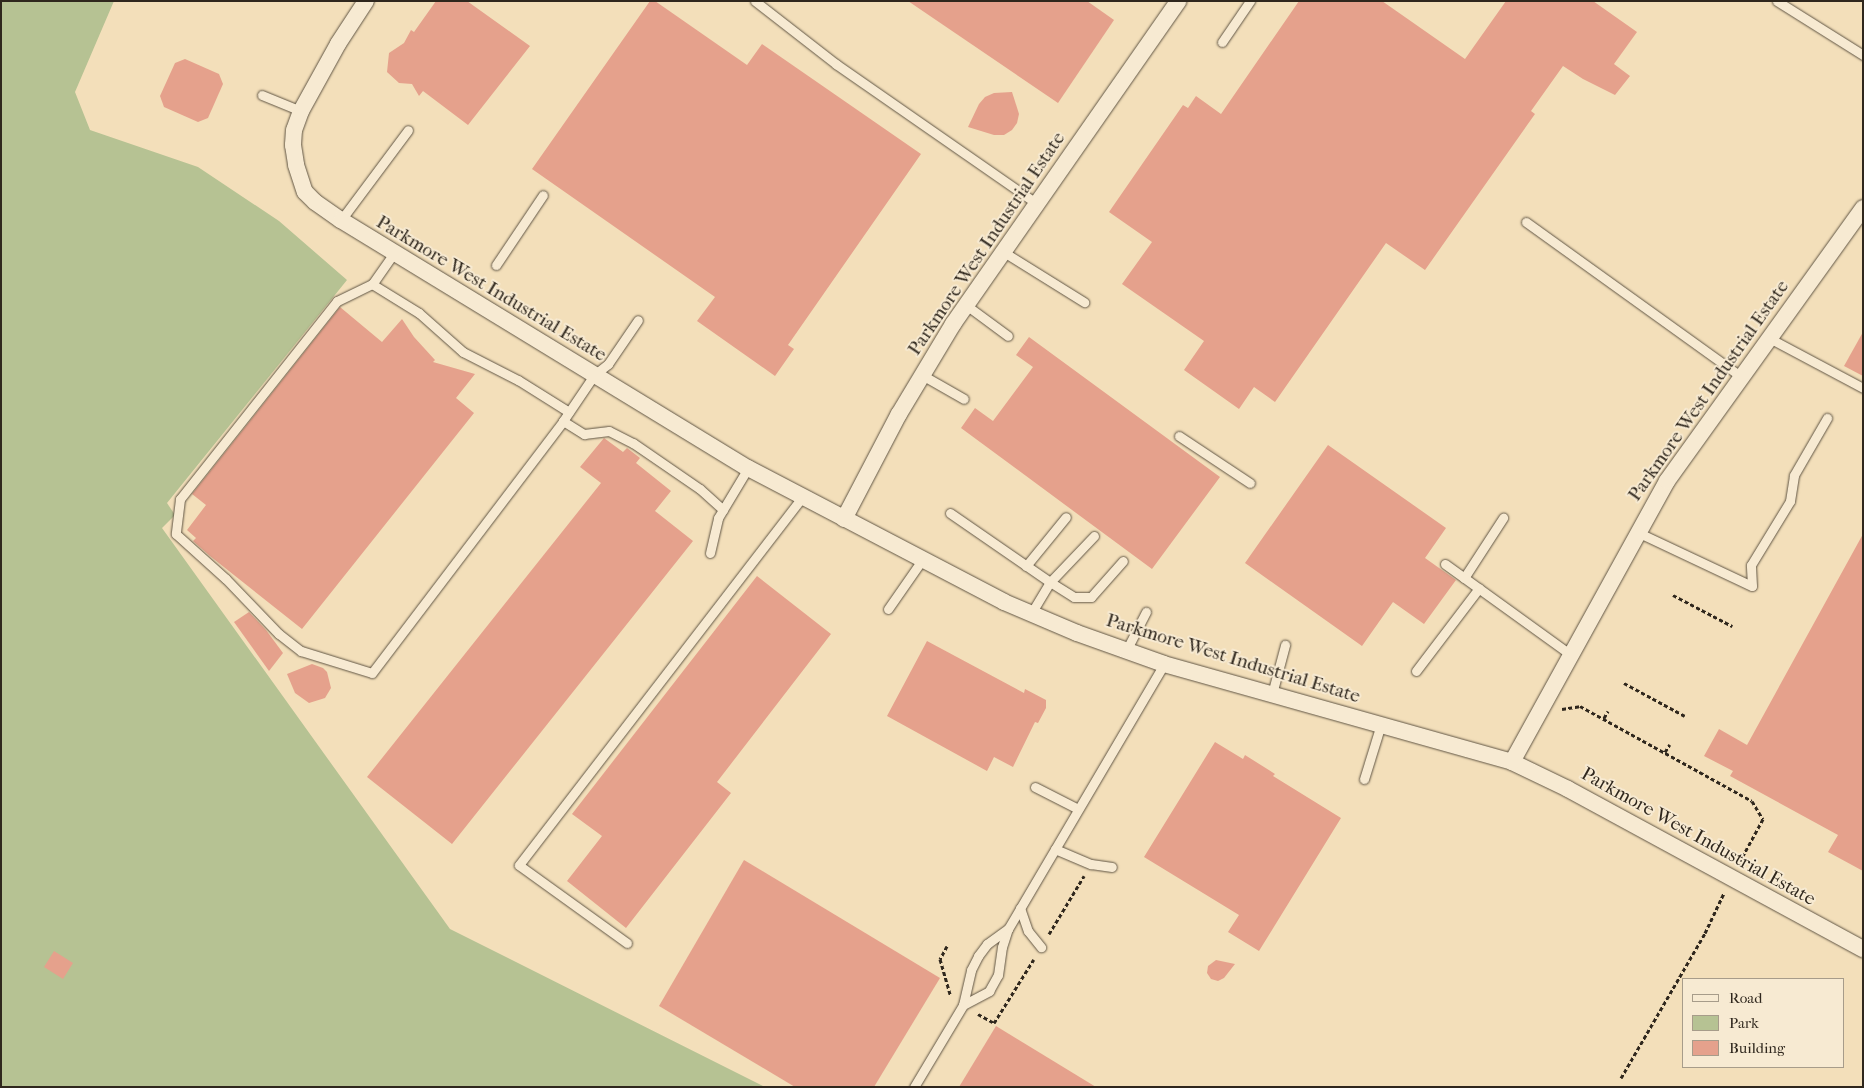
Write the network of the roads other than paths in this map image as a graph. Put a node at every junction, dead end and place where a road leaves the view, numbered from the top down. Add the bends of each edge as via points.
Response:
1 (366, 1) edge
2 (755, 1) edge
3 (1178, 1) edge
4 (1250, 1) edge
5 (1777, 1) edge
6 (1222, 42) dead end
7 (1863, 55) edge
8 (262, 95) dead end
9 (301, 111) junction
10 (408, 130) dead end
11 (543, 195) dead end
12 (1036, 203) junction
13 (1863, 208) edge
14 (341, 220) junction
15 (1526, 222) dead end
16 (1002, 251) junction
17 (394, 253) junction
18 (496, 265) dead end
19 (372, 284) junction
20 (1084, 302) dead end
21 (966, 305) junction
22 (638, 320) dead end
23 (1008, 336) dead end
24 (1770, 338) junction
25 (594, 375) junction
26 (922, 375) junction
27 (1742, 378) junction
28 (1863, 388) edge
29 (964, 400) dead end
30 (569, 412) junction
31 (1827, 418) dead end
32 (563, 422) junction
33 (1179, 436) dead end
34 (748, 468) junction
35 (1250, 483) dead end
36 (802, 498) junction
37 (722, 510) junction
38 (950, 513) dead end
39 (1066, 517) dead end
40 (844, 518) junction
41 (1502, 518) dead end
42 (1637, 532) junction
43 (1094, 536) dead end
44 (710, 553) dead end
45 (922, 560) junction
46 (1123, 561) dead end
47 (1445, 564) dead end
48 (1026, 566) junction
49 (1464, 578) junction
50 (1050, 582) junction
51 (1479, 588) junction
52 (888, 609) dead end
53 (1146, 612) dead end
54 (1031, 614) junction
55 (1285, 645) dead end
56 (1126, 651) junction
57 (1570, 654) junction
58 (1164, 664) junction
59 (1416, 671) dead end
60 (1272, 694) junction
61 (1381, 724) junction
62 (1512, 762) junction
63 (1364, 779) dead end
64 (1035, 787) dead end
65 (1078, 809) junction
66 (1055, 849) junction
67 (1112, 868) dead end
68 (1020, 908) junction
69 (1008, 929) junction
70 (627, 944) dead end
71 (1041, 947) dead end
72 (1862, 948) edge
73 (963, 1005) junction
74 (914, 1087) edge

1 - 9 street, Parkmore West Industrial Estate
2 - 12 lane via 836,64
3 - 12 street, Parkmore West Industrial Estate
4 - 6 lane
5 - 7 lane
8 - 9 lane
9 - 14 street, Parkmore West Industrial Estate via 293,145 299,178 305,192 315,202
10 - 14 lane
11 - 18 lane
12 - 16 street, Parkmore West Industrial Estate
13 - 24 street, Parkmore West Industrial Estate
14 - 17 street, Parkmore West Industrial Estate
15 - 27 lane
16 - 20 lane
16 - 21 street, Parkmore West Industrial Estate
17 - 19 lane
17 - 25 street, Parkmore West Industrial Estate
19 - 30 lane via 419,313 463,352
19 - 32 lane via 337,301 180,499 176,534 226,579 279,634 301,651 372,673
21 - 23 lane
21 - 26 street, Parkmore West Industrial Estate
22 - 25 lane via 608,364
24 - 27 street, Parkmore West Industrial Estate
24 - 28 lane
25 - 30 lane
25 - 34 street, Parkmore West Industrial Estate
26 - 29 lane
26 - 40 street, Parkmore West Industrial Estate
27 - 42 street, Parkmore West Industrial Estate via 1667,481
30 - 32 lane
31 - 42 lane via 1794,475 1790,501 1751,565 1752,586
32 - 37 lane via 584,434 609,431 633,443 700,489
33 - 35 lane
34 - 36 street, Parkmore West Industrial Estate
34 - 37 lane
36 - 40 street, Parkmore West Industrial Estate
36 - 70 lane via 519,865
37 - 44 lane
38 - 48 lane
39 - 48 lane
40 - 45 street, Parkmore West Industrial Estate
41 - 49 lane
42 - 57 street, Parkmore West Industrial Estate
43 - 50 lane
45 - 52 lane
45 - 54 street, Parkmore West Industrial Estate
46 - 50 lane via 1091,597 1074,597
47 - 49 lane
48 - 50 lane
49 - 51 lane
50 - 54 lane
51 - 57 lane
51 - 59 lane
53 - 56 lane
54 - 56 street, Parkmore West Industrial Estate
55 - 60 lane
56 - 58 street, Parkmore West Industrial Estate
57 - 62 street, Parkmore West Industrial Estate
58 - 60 street, Parkmore West Industrial Estate
58 - 65 lane
60 - 61 street, Parkmore West Industrial Estate
61 - 62 street, Parkmore West Industrial Estate
61 - 63 lane
62 - 72 street, Parkmore West Industrial Estate
64 - 65 lane
65 - 66 lane
66 - 67 lane via 1091,864
66 - 68 lane
68 - 69 lane
68 - 71 lane via 1028,932
69 - 73 lane via 987,944 978,956 971,970
69 - 73 lane via 998,976 989,991
73 - 74 lane

